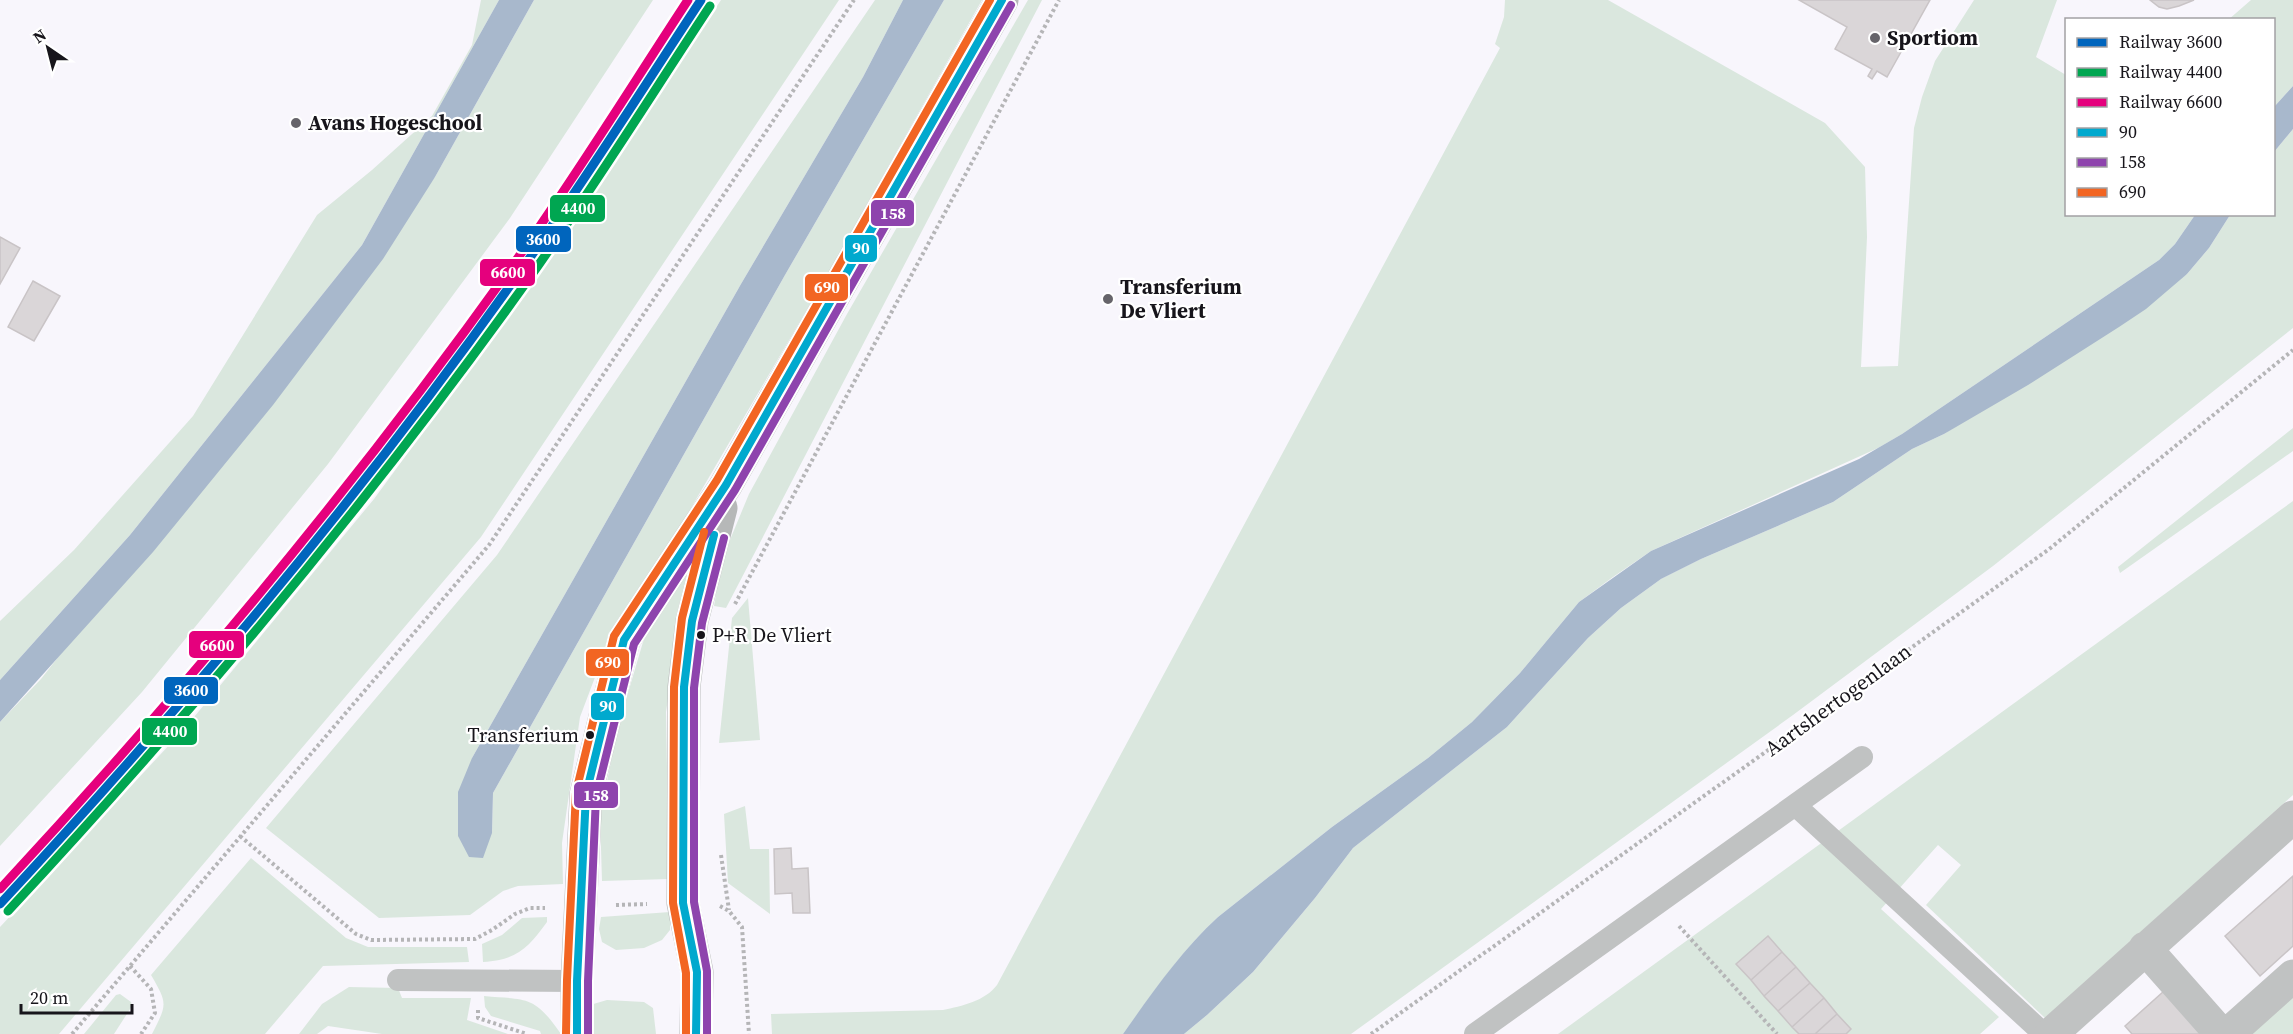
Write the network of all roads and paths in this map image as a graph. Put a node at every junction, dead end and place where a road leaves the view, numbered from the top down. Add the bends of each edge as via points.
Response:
1 (854, 0) edge
2 (1002, 0) edge
3 (1059, 0) edge
4 (2293, 350) edge
5 (726, 485) junction
6 (731, 613) dead end
7 (1862, 757) dead end
8 (1795, 805) junction
9 (2293, 817) edge
10 (240, 836) junction
11 (1658, 903) junction
12 (581, 907) junction
13 (2145, 948) junction
14 (130, 966) junction
15 (2293, 976) edge
16 (398, 980) dead end
17 (577, 981) junction
18 (72, 1034) edge
19 (141, 1034) edge
20 (577, 1034) edge
21 (696, 1034) edge
22 (1371, 1034) edge
23 (1475, 1034) edge
24 (1777, 1034) edge
25 (2044, 1034) edge
26 (2050, 1034) edge
27 (2222, 1034) edge
28 (2228, 1034) edge

1 - 10 path via 489,545
2 - 5 main road
3 - 6 path
4 - 22 path, Aartshertogenlaan via 2048,550
5 - 12 main road via 624,640 586,794
5 - 21 main road via 692,621 684,687 683,903 697,972
7 - 8 lane
8 - 11 lane
8 - 25 lane
9 - 13 street
10 - 12 path via 356,934 371,940 475,939 530,908
10 - 14 path
11 - 23 lane
11 - 24 path
12 - 17 main road
13 - 26 street
13 - 27 street
14 - 18 path
14 - 19 path via 151,989 154,1013
15 - 28 street
16 - 17 lane
17 - 20 main road

